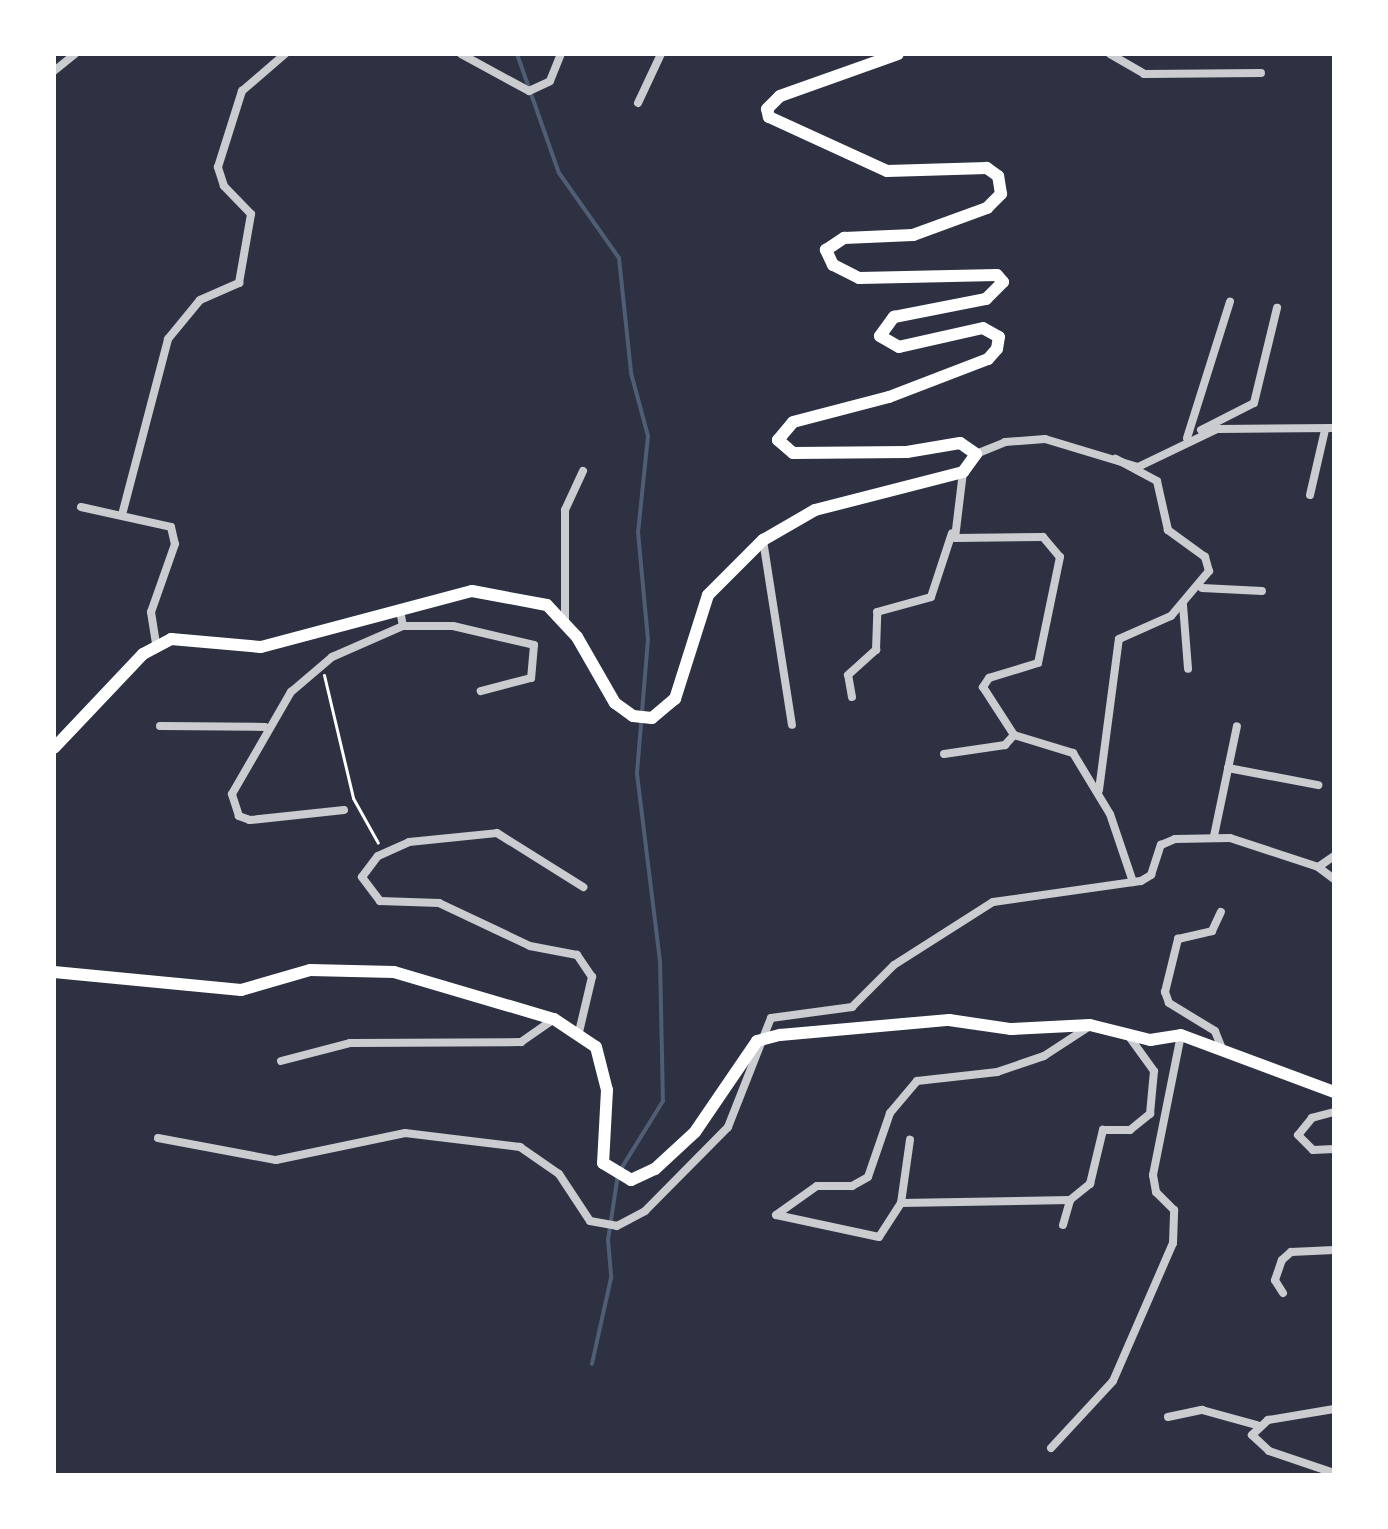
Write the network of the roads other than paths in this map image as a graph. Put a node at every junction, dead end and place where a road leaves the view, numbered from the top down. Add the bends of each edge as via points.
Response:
1 (75, 54) edge
2 (285, 54) edge
3 (461, 54) edge
4 (561, 54) edge
5 (661, 54) edge
6 (898, 54) edge
7 (1110, 54) edge
8 (54, 71) edge
9 (1261, 73) dead end
10 (638, 103) dead end
11 (1230, 302) dead end
12 (1277, 308) dead end
13 (1330, 429) edge
14 (1196, 434) junction
15 (1187, 439) junction
16 (976, 454) junction
17 (1116, 459) junction
18 (583, 471) dead end
19 (963, 472) junction
20 (1310, 495) dead end
21 (81, 507) dead end
22 (123, 511) junction
23 (952, 533) junction
24 (763, 540) junction
25 (1202, 588) junction
26 (1262, 591) dead end
27 (1183, 605) junction
28 (400, 611) junction
29 (565, 621) junction
30 (403, 626) junction
31 (156, 644) junction
32 (1188, 669) dead end
33 (481, 691) dead end
34 (852, 697) dead end
35 (792, 725) dead end
36 (160, 726) dead end
37 (1237, 726) dead end
38 (265, 727) junction
39 (1014, 735) junction
40 (54, 748) edge
41 (944, 754) dead end
42 (1228, 768) junction
43 (1318, 785) dead end
44 (1099, 791) junction
45 (344, 810) dead end
46 (1214, 836) junction
47 (1334, 856) edge
48 (1318, 867) junction
49 (1334, 879) edge
50 (1133, 882) junction
51 (583, 887) dead end
52 (1221, 912) dead end
53 (54, 972) edge
54 (554, 1019) junction
55 (1090, 1025) junction
56 (579, 1032) junction
57 (1128, 1035) junction
58 (1181, 1035) junction
59 (757, 1041) junction
60 (1221, 1046) junction
61 (281, 1061) dead end
62 (1334, 1092) edge
63 (1334, 1112) edge
64 (158, 1138) dead end
65 (910, 1140) dead end
66 (1334, 1149) edge
67 (1070, 1200) junction
68 (901, 1203) junction
69 (1063, 1225) dead end
70 (1334, 1250) edge
71 (1283, 1293) dead end
72 (1334, 1409) edge
73 (1168, 1417) dead end
74 (1257, 1425) junction
75 (1051, 1448) dead end
76 (1334, 1473) edge

1 - 8 street
2 - 22 street via 242,91 218,167 224,186 250,208 242,275 234,290 200,300 168,339
3 - 4 street via 518,90 550,81
5 - 10 street
6 - 16 main road via 780,96 767,109 769,117 887,171 987,168 998,176 1001,194 987,208 913,235 844,238 826,250 833,265 859,278 997,275 1003,282 986,299 894,317 880,336 899,347 983,328 999,337 997,349 988,359 889,397 793,422 778,440 793,453 907,452 960,443
7 - 9 street via 1144,74
11 - 15 street
12 - 14 street via 1254,403
13 - 14 street
13 - 20 street
14 - 15 street
15 - 17 street via 1152,465
16 - 17 street via 1045,439
16 - 19 main road
17 - 25 street via 1160,486 1168,530 1208,565
18 - 29 street via 565,510
19 - 23 street
19 - 24 main road via 815,510
21 - 22 street
22 - 31 street via 162,519 175,535 151,612
23 - 34 street via 931,597 877,612 876,650 848,675
23 - 39 street via 967,543 1043,537 1060,557 1038,663 983,683
24 - 29 main road via 708,595 680,689 660,715 633,716 615,703
24 - 35 street
25 - 26 street
25 - 27 street
27 - 32 street
27 - 44 street via 1119,639
28 - 29 main road via 498,591 547,605
28 - 30 street
28 - 31 main road via 261,647 171,639
30 - 33 street via 453,626 534,645 531,678
30 - 38 street via 323,663
31 - 40 main road
36 - 38 street
37 - 42 street
38 - 45 street via 232,794 239,816
39 - 41 street via 1005,745
39 - 44 street via 1062,745
42 - 43 street
42 - 46 street
44 - 50 street
46 - 48 street
46 - 50 street via 1168,840 1151,875
47 - 48 street
48 - 49 street
50 - 59 street via 993,902 894,965 858,1004 779,1015
51 - 56 street via 497,833 409,842 385,852 362,877 373,897 448,906 521,942 584,961 591,992
52 - 60 street via 1212,931 1178,939 1165,992 1169,1003 1215,1031
53 - 54 main road via 241,990 310,970 394,972
54 - 56 main road
54 - 61 street via 521,1042 350,1043
55 - 57 main road
55 - 59 main road via 1023,1030 934,1021
55 - 68 street via 1044,1056 997,1072 917,1081 890,1113 868,1177 852,1186 817,1186 776,1215 879,1237
56 - 59 main road via 602,1067 603,1163 610,1173 631,1180 655,1169 695,1132
57 - 58 main road via 1150,1040
57 - 67 street via 1154,1071 1152,1108 1137,1127 1103,1130 1090,1184
58 - 60 main road
58 - 75 street via 1153,1175 1156,1192 1174,1210 1173,1243 1113,1381
59 - 64 street via 754,1073 728,1127 645,1211 617,1226 590,1221 559,1174 520,1147 405,1133 276,1160
60 - 62 main road
63 - 66 street via 1312,1118 1298,1135 1313,1150
65 - 68 street
67 - 68 street
67 - 69 street
70 - 71 street via 1291,1252 1275,1280
72 - 74 street
73 - 74 street via 1202,1410
74 - 76 street via 1252,1435 1260,1446

